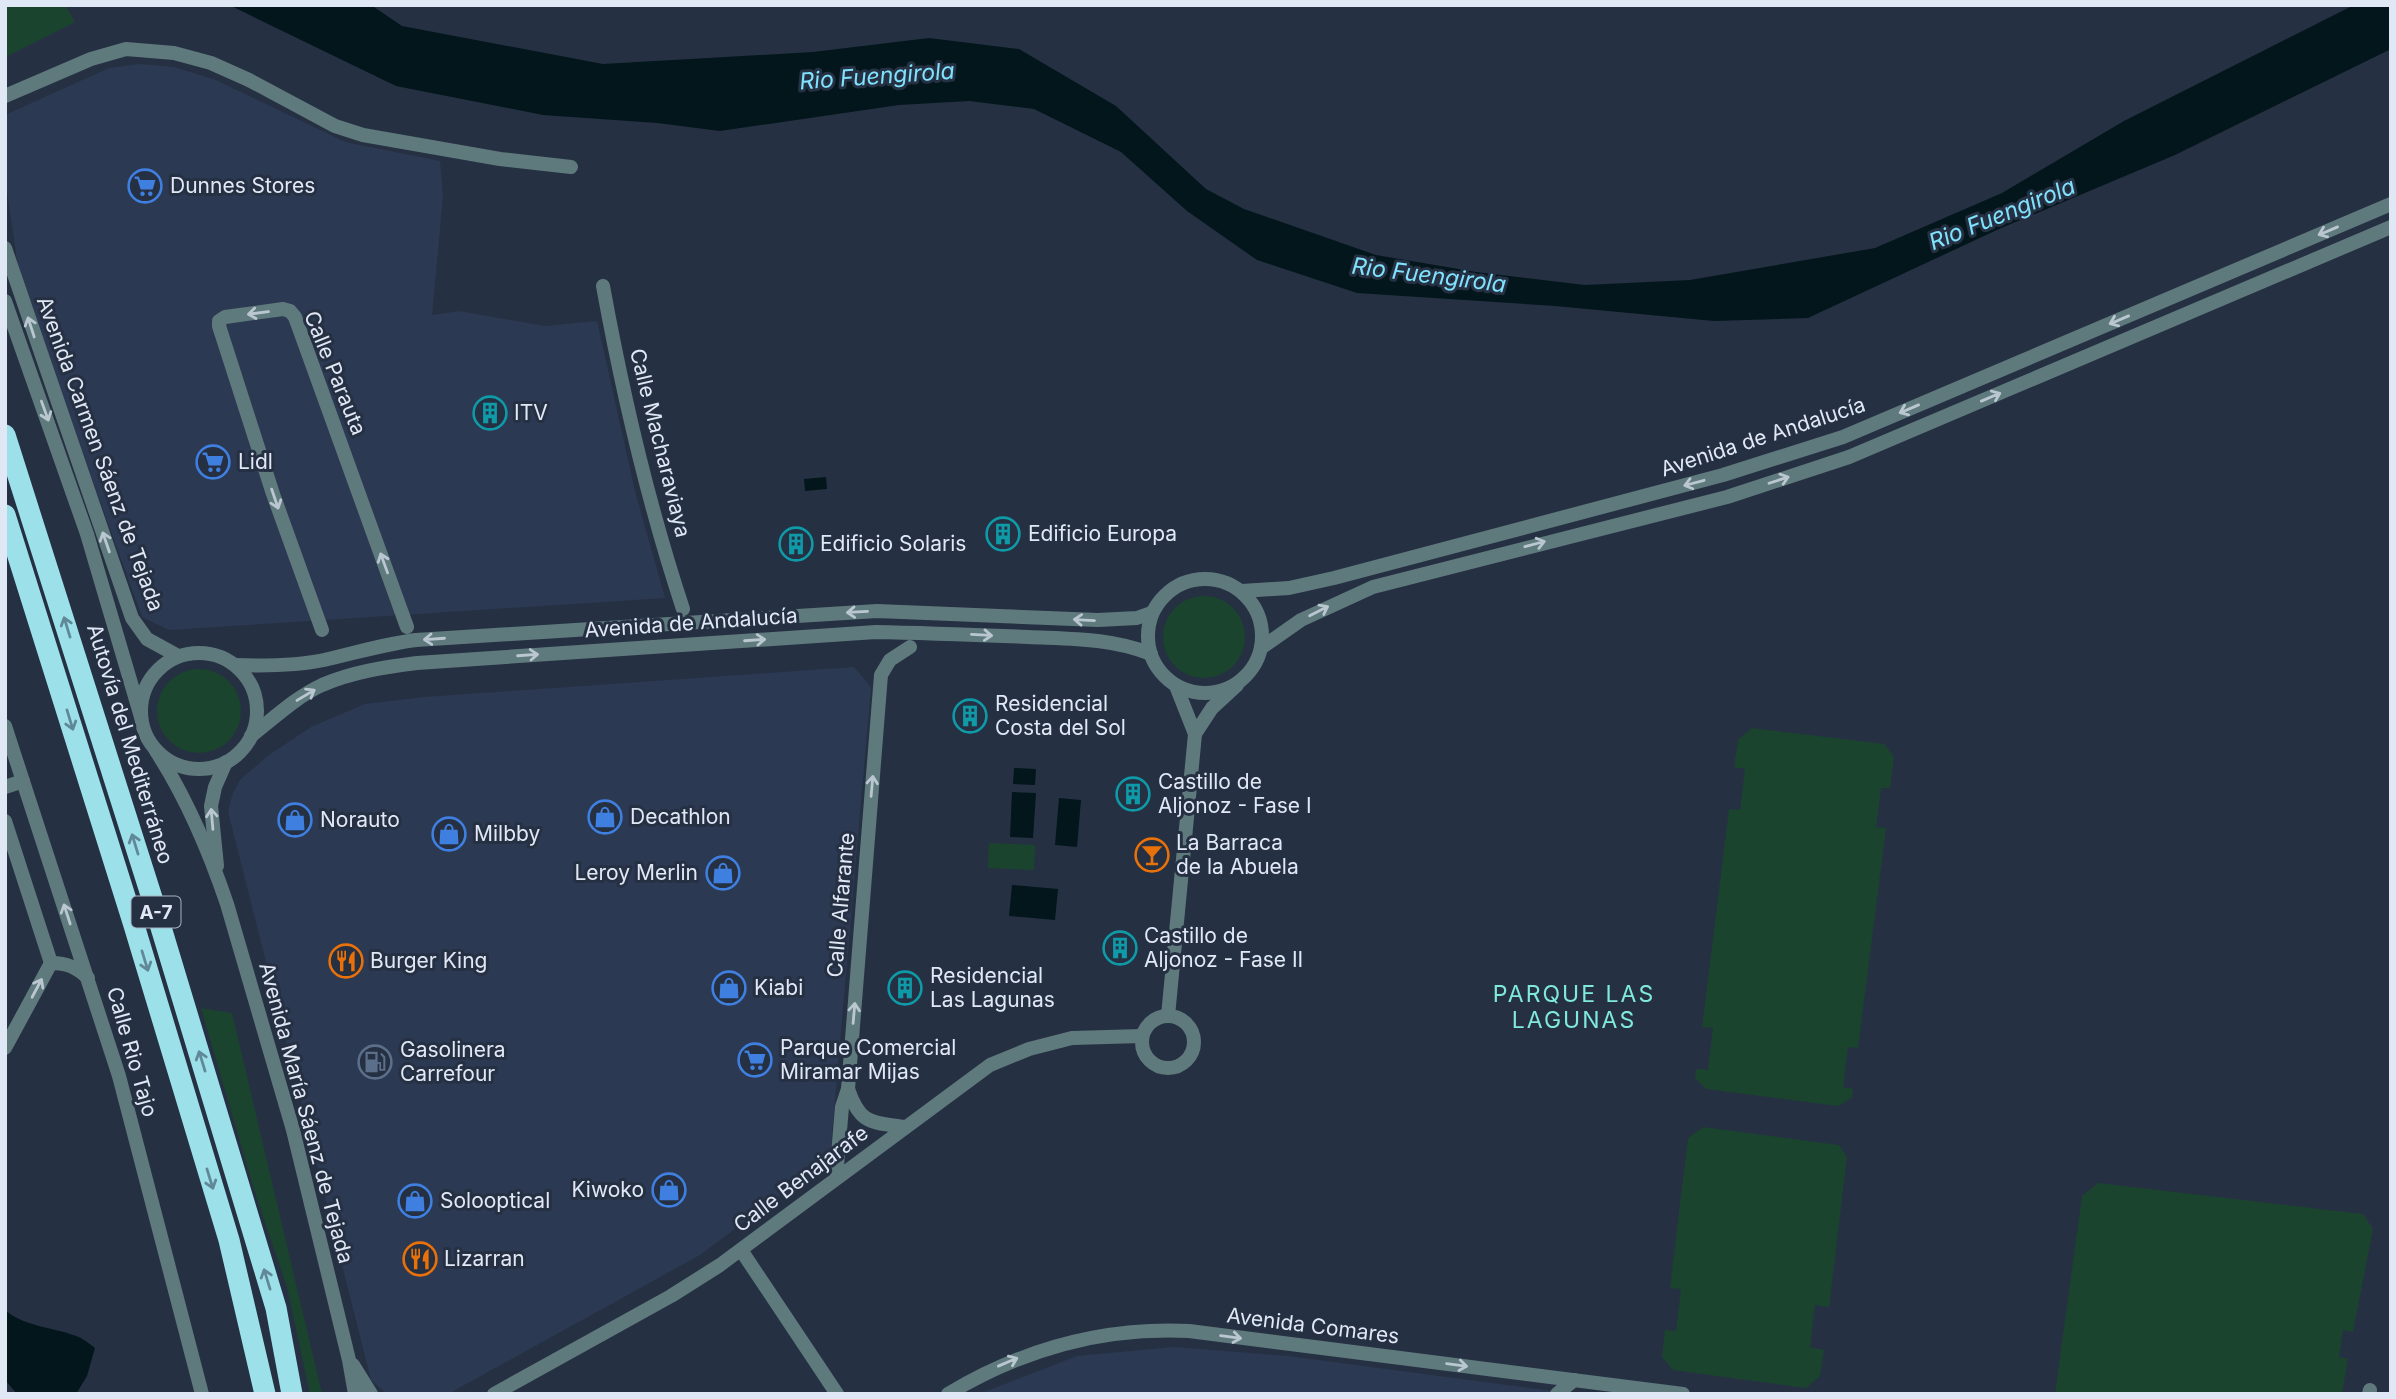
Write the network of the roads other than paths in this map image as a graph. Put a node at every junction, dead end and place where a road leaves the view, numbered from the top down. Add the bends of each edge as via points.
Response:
1 (5, 96) edge
2 (572, 167) dead end
3 (2391, 204) edge
4 (2391, 227) edge
5 (5, 248) edge
6 (603, 286) dead end
7 (5, 300) edge
8 (5, 435) edge
9 (5, 515) edge
10 (1241, 591) junction
11 (683, 609) dead end
12 (1151, 613) junction
13 (407, 627) dead end
14 (322, 630) dead end
15 (910, 647) dead end
16 (1261, 648) junction
17 (1151, 654) junction
18 (178, 656) junction
19 (235, 665) junction
20 (1237, 685) junction
21 (1176, 686) junction
22 (141, 717) junction
23 (5, 726) edge
24 (1195, 734) junction
25 (251, 736) junction
26 (156, 751) junction
27 (226, 762) junction
28 (23, 781) junction
29 (5, 787) edge
30 (5, 821) edge
31 (218, 878) junction
32 (51, 963) junction
33 (89, 979) junction
34 (1168, 1016) junction
35 (1142, 1036) junction
36 (5, 1048) edge
37 (848, 1089) junction
38 (904, 1127) junction
39 (836, 1178) junction
40 (741, 1250) junction
41 (276, 1308) junction
42 (253, 1335) junction
43 (349, 1360) junction
44 (1574, 1380) junction
45 (202, 1394) edge
46 (257, 1394) edge
47 (265, 1394) edge
48 (292, 1394) edge
49 (306, 1394) edge
50 (355, 1394) edge
51 (371, 1394) edge
52 (494, 1394) edge
53 (837, 1394) edge
54 (948, 1394) edge
55 (1557, 1394) edge
56 (1683, 1394) edge

1 - 2 street via 126,49 174,53 248,80 335,126 363,135
3 -> 10 street, Avenida de Andalucía via 1843,437 1723,475 1334,579
16 -> 4 street, Avenida de Andalucía via 1301,620 1373,587 1727,496 1849,457
18 -> 5 street, Avenida Carmen Sáenz de Tejada via 147,639 132,618
6 - 11 street, Calle Macharaviaya via 642,472
7 -> 22 street, Avenida Carmen Sáenz de Tejada via 87,534
41 -> 8 highway, Autovía del Mediterráneo / A-7
9 -> 42 highway, A-7 via 134,922
10 - 12 street via 1205,578 1185,582 1168,592
10 - 16 street via 1255,606 1261,622
12 - 17 street
12 -> 19 street, Avenida de Andalucía via 1098,620 863,612 416,640 321,660
13 -> 14 street, Calle Parauta via 295,317 283,309 225,317 219,326
37 -> 15 street, Calle Alfarante via 881,675 890,660
16 - 20 street via 1250,673
17 - 21 street via 1154,664
25 -> 17 street, Avenida de Andalucía via 322,685 370,669 417,663 876,632 1088,640
18 - 19 street via 198,652
18 - 22 street via 160,666 148,681 141,698
19 - 25 street via 256,699 257,718
20 - 21 street via 1203,694
20 - 24 street via 1212,708
21 - 24 street
22 - 26 street
23 - 28 street, Calle Rio Tajo
24 - 34 street
25 - 27 street
26 - 27 street via 189,768
26 - 31 street, Avenida María Sáenz de Tejada via 174,779
31 -> 27 street, Avenida María Sáenz de Tejada via 211,806
28 - 29 street
33 -> 28 street, Calle Rio Tajo
30 - 32 street
31 - 43 street, Avenida María Sáenz de Tejada via 293,1130
32 - 33 street via 69,964
36 -> 32 street
33 - 45 street, Calle Rio Tajo
34 - 35 street via 1151,1022
34 - 35 street via 1185,1022 1194,1037 1195,1046 1186,1062 1171,1069 1154,1065 1143,1053
35 - 38 street, Calle Benajarafe via 1072,1038 1029,1049 990,1065
37 - 38 street via 855,1110 871,1123
37 - 39 street, Calle Alfarante via 842,1107
38 - 39 street, Calle Benajarafe
39 - 40 street, Calle Benajarafe
40 - 52 street, Calle Benajarafe via 671,1296
40 - 53 street
41 - 48 highway, Autovía del Mediterráneo / A-7
41 - 49 highway
42 - 46 highway
42 - 47 highway, A-7
43 - 50 street, Avenida María Sáenz de Tejada
43 - 51 street, Avenida María Sáenz de Tejada
54 -> 44 street, Avenida Comares via 1030,1353 1080,1339 1165,1330
44 - 55 street
44 - 56 street, Avenida Comares

